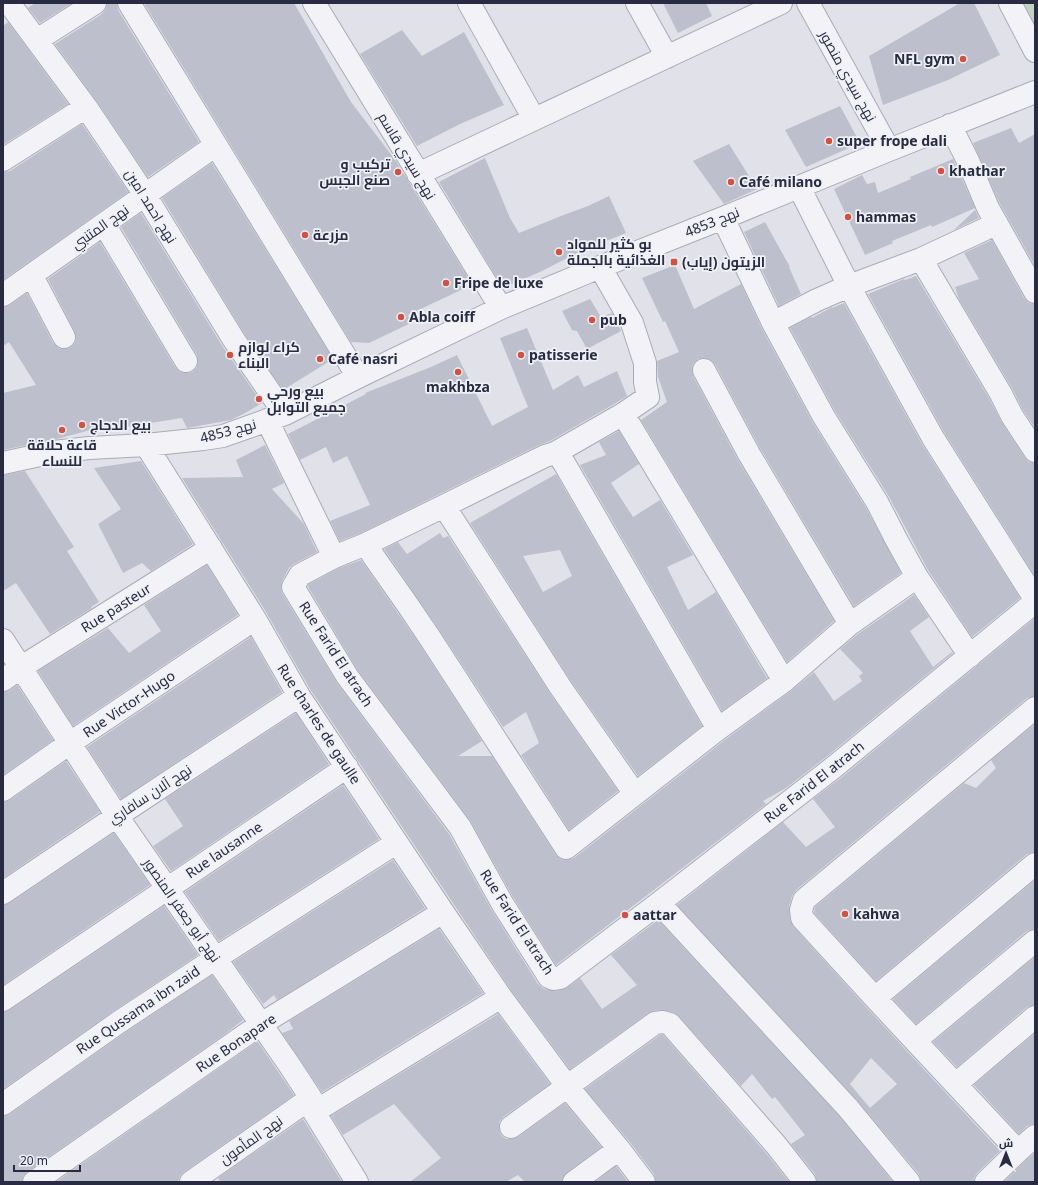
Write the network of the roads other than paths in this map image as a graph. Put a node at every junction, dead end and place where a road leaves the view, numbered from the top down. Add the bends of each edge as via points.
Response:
1 (95, 3) edge
2 (129, 3) edge
3 (314, 3) edge
4 (470, 3) edge
5 (637, 3) edge
6 (781, 3) edge
7 (808, 3) edge
8 (1010, 3) edge
9 (10, 14) edge
10 (37, 40) junction
11 (1035, 51) edge
12 (667, 56) junction
13 (1035, 92) edge
14 (86, 107) junction
15 (534, 119) junction
16 (950, 125) junction
17 (216, 146) junction
18 (889, 150) junction
19 (3, 160) edge
20 (418, 174) junction
21 (799, 187) junction
22 (145, 195) junction
23 (723, 218) junction
24 (104, 224) junction
25 (996, 224) junction
26 (921, 259) junction
27 (600, 266) junction
28 (32, 276) junction
29 (849, 286) junction
30 (1035, 292) edge
31 (3, 295) edge
32 (501, 308) junction
33 (773, 323) junction
34 (64, 336) dead end
35 (186, 361) dead end
36 (704, 370) dead end
37 (358, 377) junction
38 (623, 414) junction
39 (276, 417) junction
40 (146, 445) junction
41 (1035, 450) edge
42 (555, 453) junction
43 (3, 463) edge
44 (444, 506) junction
45 (366, 544) junction
46 (211, 548) junction
47 (334, 557) junction
48 (917, 577) junction
49 (1035, 601) edge
50 (255, 619) junction
51 (850, 624) junction
52 (3, 640) edge
53 (970, 656) junction
54 (20, 668) junction
55 (3, 680) edge
56 (784, 681) junction
57 (299, 696) junction
58 (1035, 708) edge
59 (718, 729) junction
60 (70, 743) junction
61 (347, 767) junction
62 (3, 790) edge
63 (636, 794) junction
64 (117, 816) junction
65 (396, 842) junction
66 (1035, 864) edge
67 (167, 888) junction
68 (3, 893) edge
69 (659, 903) junction
70 (443, 912) junction
71 (1035, 941) edge
72 (216, 958) junction
73 (501, 998) junction
74 (875, 998) junction
75 (3, 1000) edge
76 (1035, 1017) edge
77 (261, 1024) junction
78 (916, 1040) junction
79 (956, 1084) junction
80 (567, 1086) junction
81 (3, 1104) edge
82 (312, 1105) junction
83 (510, 1127) dead end
84 (1035, 1136) edge
85 (619, 1149) junction
86 (1018, 1151) junction
87 (34, 1182) edge
88 (191, 1182) edge
89 (356, 1182) edge
90 (574, 1182) edge
91 (644, 1182) edge
92 (805, 1182) edge
93 (910, 1182) edge
94 (986, 1182) edge

1 - 10 street
2 - 17 street
3 - 20 street, نهج سيدي قاسم
4 - 15 street
5 - 12 street
6 - 12 street
7 - 18 street, نهج سيدي منصور
8 - 11 street
9 - 10 street, نهج احمد امين
10 - 14 street, نهج احمد امين
12 - 15 street
13 - 16 street, نهج 4853
14 - 19 street
14 - 22 street, نهج احمد امين
15 - 20 street
16 - 18 street, نهج 4853
16 - 25 street
17 - 22 street, نهج المتنبي
17 - 37 street
18 - 21 street, نهج 4853
20 - 32 street, نهج سيدي قاسم
21 - 23 street, نهج 4853
21 - 29 street
22 - 24 street, نهج المتنبي
22 - 39 street, نهج احمد امين via 234,340
23 - 27 street, نهج 4853
23 - 33 street
24 - 28 street, نهج المتنبي
24 - 35 street
25 - 26 street
25 - 30 street
26 - 29 street
26 - 41 street via 1012,416
27 - 32 street, نهج 4853
27 - 38 street via 632,323 645,363 648,397
28 - 31 street, نهج المتنبي
28 - 34 street
29 - 33 street
29 - 49 street via 933,438
32 - 37 street, نهج 4853
33 - 48 street via 824,417 877,502
36 - 51 street via 749,454
37 - 39 street, نهج 4853
38 - 42 street
38 - 56 street
39 - 40 street, نهج 4853 via 222,436
39 - 47 street
40 - 43 street, نهج 4853 via 89,448
40 - 46 street, Rue charles de gaulle
42 - 44 street
42 - 59 street via 564,463
44 - 45 street
44 - 63 street via 561,688
45 - 47 street
45 - 63 street via 566,848
46 - 50 street, Rue charles de gaulle
46 - 54 street, Rue pasteur
47 - 69 street, Rue Farid El atrach via 300,575 293,587 347,676 460,827 502,903 549,977 560,978
48 - 51 street
48 - 53 street
49 - 53 street, Rue Farid El atrach
50 - 57 street, Rue charles de gaulle
50 - 60 street, Rue Victor-Hugo
51 - 56 street
52 - 54 street, نهج أبو جعفر المنصور
53 - 69 street, Rue Farid El atrach via 834,767
54 - 55 street, Rue pasteur
54 - 60 street, نهج أبو جعفر المنصور
56 - 59 street
57 - 61 street, Rue charles de gaulle
57 - 64 street, نهج آلان سافاري
58 - 74 street via 804,900 802,918
59 - 63 street
60 - 62 street, Rue Victor-Hugo
60 - 64 street, نهج أبو جعفر المنصور
61 - 65 street, Rue charles de gaulle
61 - 67 street, Rue lausanne
64 - 67 street, نهج أبو جعفر المنصور
64 - 68 street, نهج آلان سافاري
65 - 70 street, Rue charles de gaulle
65 - 72 street, Rue Qussama ibn zaid
66 - 74 street
67 - 72 street, نهج أبو جعفر المنصور
67 - 75 street, Rue lausanne
69 - 93 street via 848,1108
70 - 73 street, Rue charles de gaulle
70 - 77 street, Rue Bonapare
71 - 78 street
72 - 77 street, نهج أبو جعفر المنصور
72 - 81 street, Rue Qussama ibn zaid via 119,1022
73 - 80 street, Rue charles de gaulle
73 - 82 street, نهج المأمون
74 - 78 street
76 - 79 street
77 - 82 street, نهج أبو جعفر المنصور via 288,1063
77 - 87 street, Rue Bonapare
78 - 79 street
79 - 86 street
80 - 83 street
80 - 85 street, Rue charles de gaulle
80 - 92 street via 654,1023 670,1024
82 - 88 street, نهج المأمون
82 - 89 street, نهج أبو جعفر المنصور
84 - 86 street
85 - 90 street
85 - 91 street, Rue charles de gaulle
86 - 94 street

